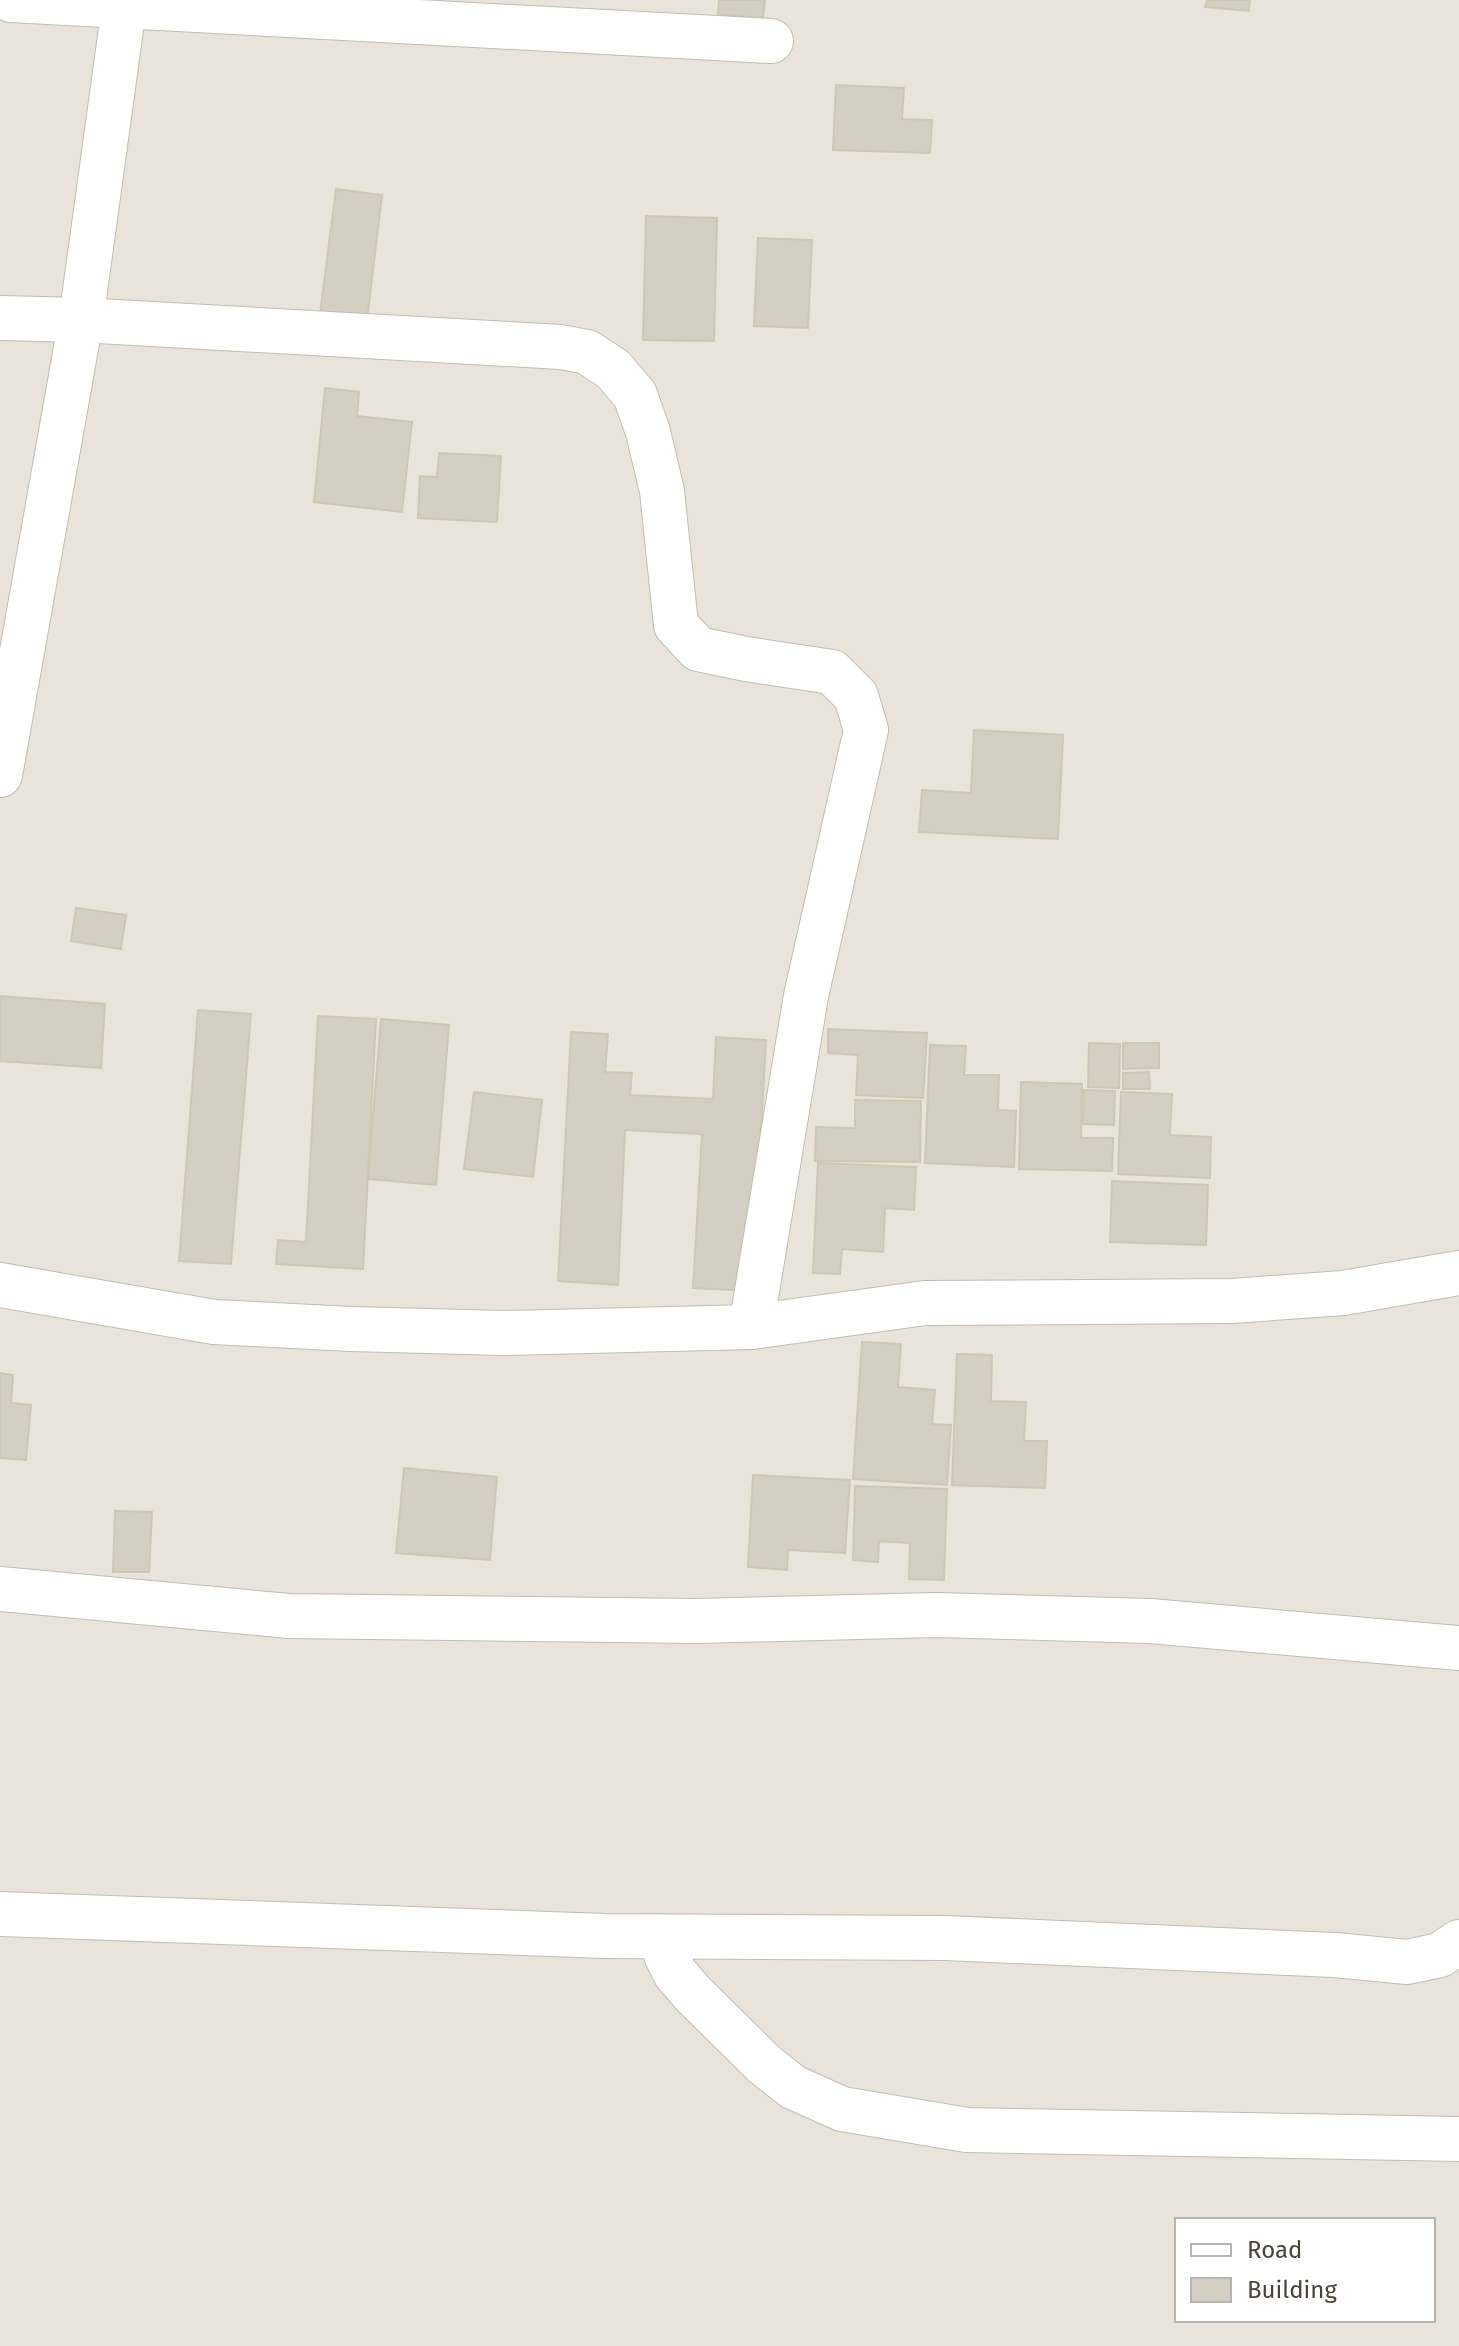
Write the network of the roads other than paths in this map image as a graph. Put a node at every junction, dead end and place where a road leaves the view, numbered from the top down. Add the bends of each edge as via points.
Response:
1 (11, 0) edge
2 (124, 3) edge
3 (771, 41) dead end
4 (0, 318) edge
5 (81, 320) junction
6 (0, 775) edge
7 (1459, 1273) edge
8 (0, 1285) edge
9 (751, 1327) junction
10 (0, 1589) edge
11 (1459, 1648) edge
12 (0, 1914) edge
13 (665, 1937) junction
14 (1459, 1942) edge
15 (1459, 2139) edge

1 - 2 street
2 - 3 street
2 - 5 street
4 - 5 street
5 - 6 street
5 - 9 street via 587,352 613,369 635,395 648,432 662,491 676,625 698,649 832,672 856,696 866,730 806,996
7 - 9 street via 1279,1298 925,1303
8 - 9 street via 214,1322 504,1333
10 - 11 street via 289,1616 697,1621 936,1615 1135,1620
12 - 13 street
13 - 14 street via 946,1938 1407,1962 1440,1955
13 - 15 street via 675,1973 765,2065 793,2087 842,2109 967,2130

